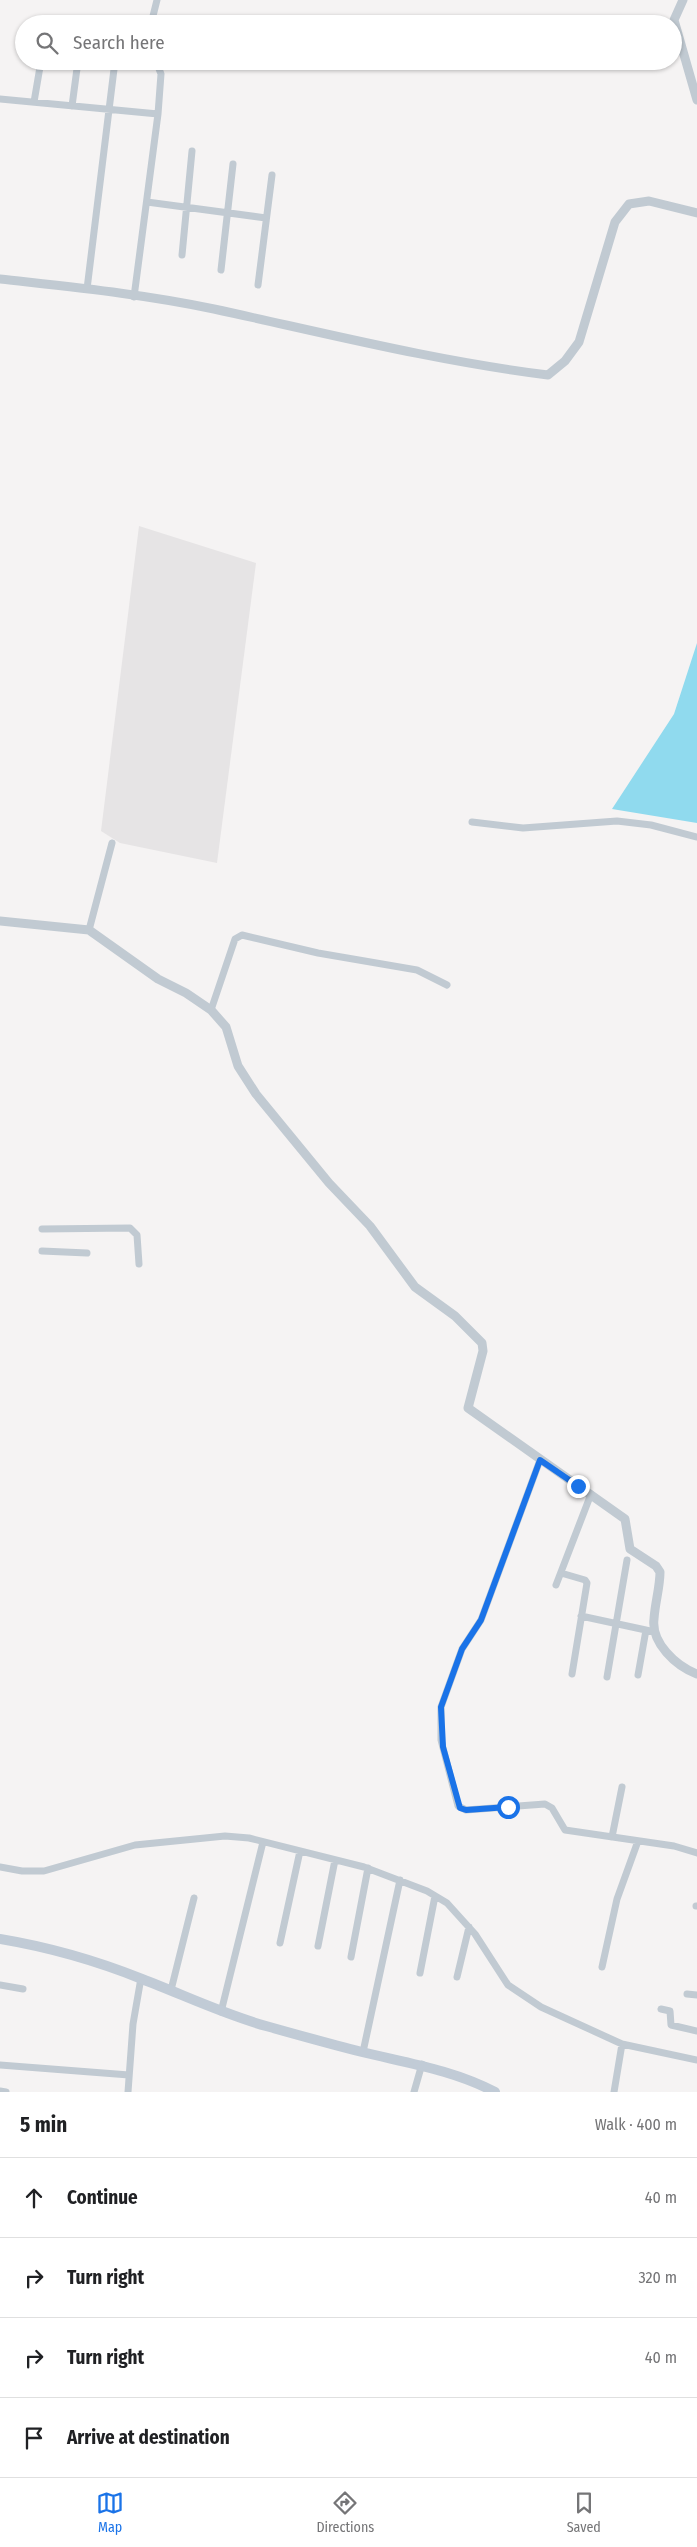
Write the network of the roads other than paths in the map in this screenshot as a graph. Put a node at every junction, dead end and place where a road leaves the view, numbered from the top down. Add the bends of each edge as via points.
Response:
1 (157, 0) edge
2 (683, 0) edge
3 (153, 15) edge
4 (676, 15) edge
5 (682, 48) edge
6 (39, 70) edge
7 (77, 70) edge
8 (114, 70) edge
9 (159, 70) edge
10 (0, 99) edge
11 (697, 100) edge
12 (34, 102) junction
13 (72, 106) junction
14 (108, 109) junction
15 (158, 114) junction
16 (192, 151) dead end
17 (233, 164) dead end
18 (272, 175) dead end
19 (147, 202) junction
20 (187, 207) junction
21 (227, 213) junction
22 (697, 213) edge
23 (266, 218) junction
24 (182, 255) dead end
25 (221, 270) dead end
26 (0, 279) edge
27 (258, 285) dead end
28 (86, 289) junction
29 (134, 297) junction
30 (472, 822) dead end
31 (697, 837) edge
32 (112, 843) dead end
33 (0, 920) edge
34 (89, 930) junction
35 (448, 985) dead end
36 (211, 1010) junction
37 (42, 1229) dead end
38 (42, 1251) dead end
39 (87, 1252) dead end
40 (139, 1264) dead end
41 (540, 1460) junction
42 (591, 1494) junction
43 (628, 1560) dead end
44 (561, 1573) junction
45 (556, 1585) dead end
46 (582, 1616) junction
47 (616, 1623) junction
48 (651, 1631) junction
49 (572, 1674) dead end
50 (697, 1674) edge
51 (638, 1675) dead end
52 (607, 1677) dead end
53 (622, 1787) dead end
54 (612, 1837) junction
55 (638, 1841) junction
56 (263, 1842) junction
57 (300, 1851) junction
58 (697, 1853) edge
59 (335, 1860) junction
60 (0, 1867) edge
61 (368, 1868) junction
62 (400, 1880) junction
63 (435, 1896) junction
64 (194, 1898) dead end
65 (469, 1927) junction
66 (0, 1939) edge
67 (280, 1943) dead end
68 (318, 1946) dead end
69 (351, 1957) dead end
70 (602, 1967) dead end
71 (420, 1973) dead end
72 (458, 1977) dead end
73 (141, 1978) junction
74 (0, 1986) edge
75 (23, 1989) dead end
76 (171, 1990) junction
77 (687, 1994) dead end
78 (697, 1996) edge
79 (661, 2008) dead end
80 (221, 2012) junction
81 (697, 2031) edge
82 (622, 2044) junction
83 (363, 2052) junction
84 (697, 2060) edge
85 (0, 2064) edge
86 (422, 2064) junction
87 (129, 2075) junction
88 (474, 2087) edge
89 (0, 2091) edge
90 (6, 2092) edge
91 (128, 2092) edge
92 (414, 2092) edge
93 (495, 2092) edge
94 (614, 2092) edge

1 - 3 street
2 - 4 street
5 - 11 street
6 - 12 street
7 - 13 street
8 - 14 street
9 - 15 street
10 - 12 street
12 - 13 street
13 - 14 street
14 - 15 street
14 - 28 street
15 - 19 street
16 - 20 street
17 - 21 street
18 - 23 street
19 - 20 street
19 - 29 street
20 - 21 street
20 - 24 street
21 - 23 street
21 - 25 street
22 - 29 street via 649,202 629,204 615,222 580,342 548,375 368,344 212,308
23 - 27 street
26 - 28 street
28 - 29 street
30 - 31 street via 523,828 617,821 651,825
32 - 34 street
33 - 34 street
34 - 36 street via 158,979
35 - 36 street via 417,970 318,953 242,935 235,939
36 - 41 street via 226,1027 238,1066 256,1094 329,1183 370,1226 414,1287 456,1316 482,1343 483,1351 468,1408
37 - 40 street via 130,1228 137,1235
38 - 39 street
41 - 42 street
41 - 54 street via 481,1620 464,1645 444,1694 440,1723 443,1747 458,1806 462,1810 545,1804 552,1808 565,1830
42 - 44 street
42 - 48 street via 625,1520 630,1549 660,1572
43 - 47 street
44 - 45 street
44 - 46 street via 586,1580
46 - 47 street
46 - 49 street
47 - 48 street
47 - 52 street
48 - 50 street via 673,1661
48 - 51 street
53 - 54 street
54 - 55 street
55 - 58 street
55 - 70 street via 617,1899
56 - 57 street
56 - 60 street via 225,1836 155,1842 44,1871
56 - 80 street
57 - 59 street
57 - 67 street
59 - 61 street
59 - 68 street
61 - 62 street
61 - 69 street
62 - 63 street
62 - 83 street
63 - 65 street via 451,1906
63 - 71 street
64 - 76 street
65 - 72 street
65 - 82 street via 508,1985 541,2007
66 - 73 main road via 34,1945
73 - 76 main road
73 - 87 street via 133,2019
74 - 75 street
76 - 80 main road
77 - 78 street
79 - 81 street via 670,2011 671,2025
80 - 83 main road
82 - 84 street
82 - 94 street
83 - 86 main road
85 - 87 street
86 - 88 main road
86 - 92 street
87 - 91 street
88 - 93 main road
89 - 90 street

